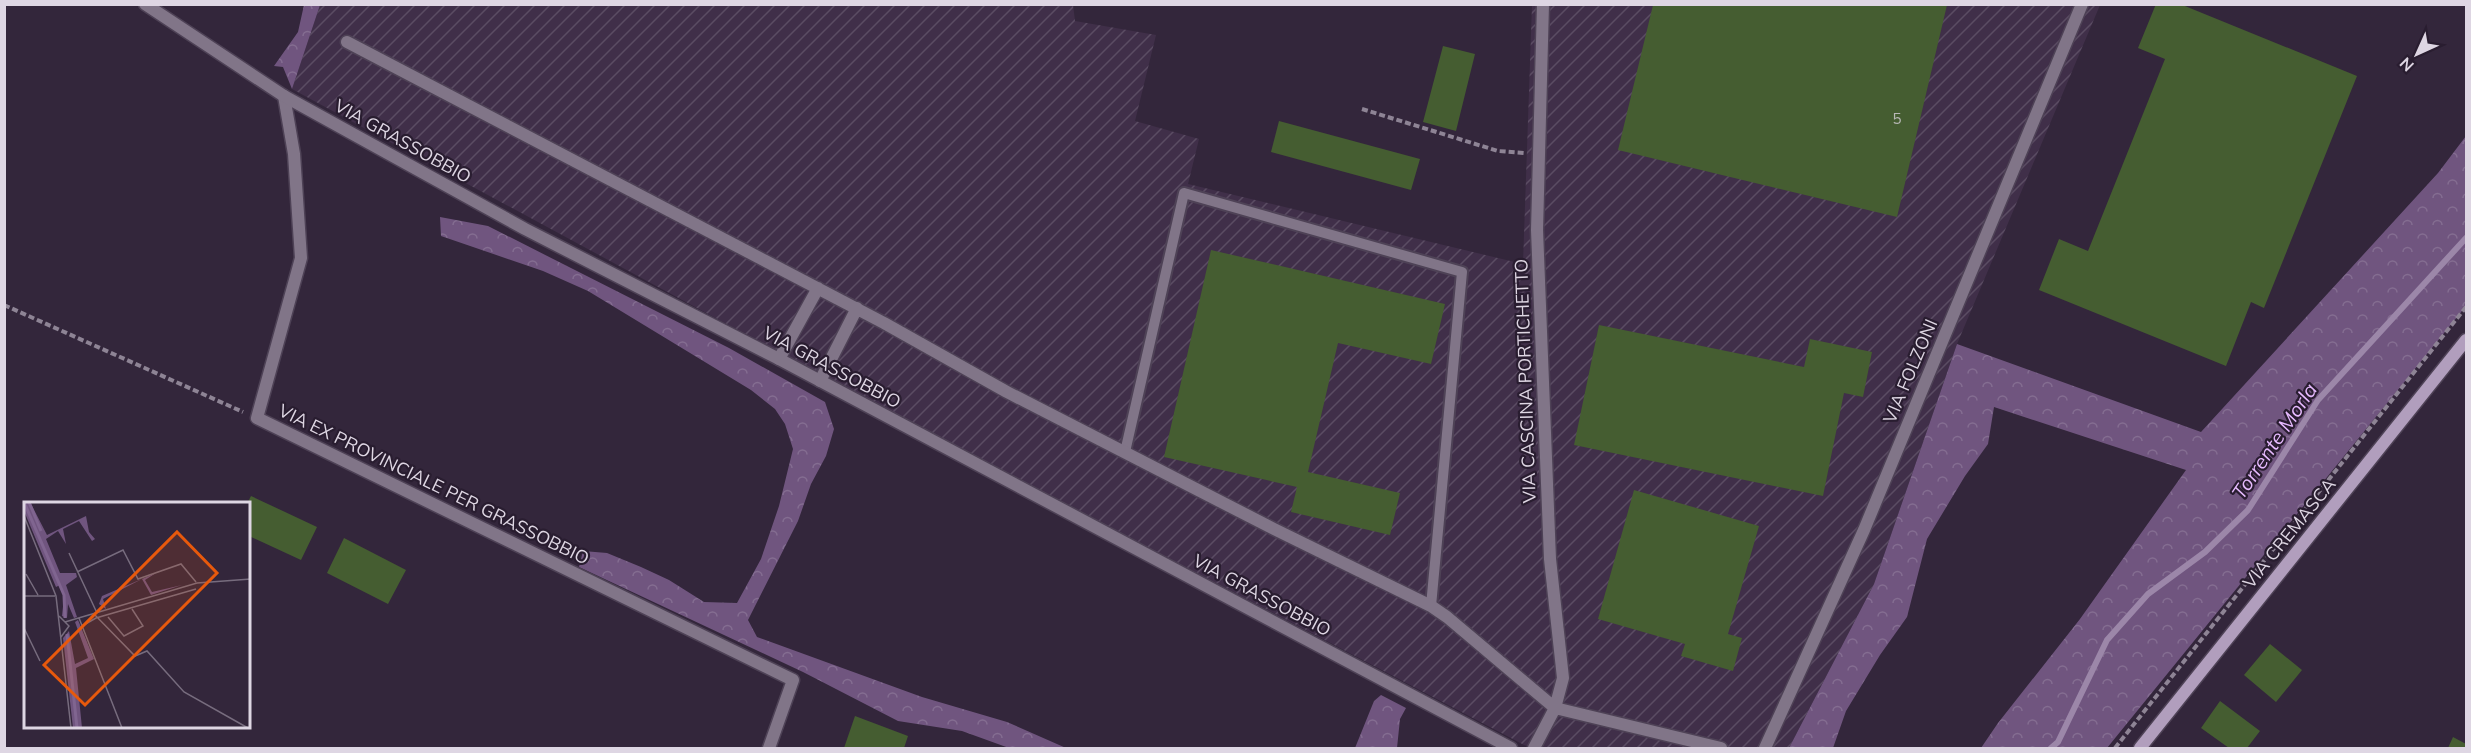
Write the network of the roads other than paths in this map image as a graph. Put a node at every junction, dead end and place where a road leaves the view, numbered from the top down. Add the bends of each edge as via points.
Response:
1 (145, 4) edge
2 (1543, 4) edge
3 (2082, 4) edge
4 (347, 42) dead end
5 (284, 96) junction
6 (818, 288) junction
7 (857, 308) junction
8 (2466, 340) edge
9 (779, 359) junction
10 (820, 381) junction
11 (1125, 452) junction
12 (1431, 606) junction
13 (1555, 708) junction
14 (1491, 743) edge
15 (769, 748) edge
16 (1511, 748) edge
17 (1534, 748) edge
18 (1721, 748) edge
19 (1765, 748) edge
20 (2140, 748) edge

1 - 5 street, VIA GRASSOBBIO
2 - 13 street, VIA CASCINA PORTICHETTO via 1537,230 1550,559 1563,678
3 - 19 street, VIA FOLZONI via 1864,530
4 - 6 street
5 - 9 street, VIA GRASSOBBIO via 525,229
5 - 15 street, VIA EX PROVINCIALE PER GRASSOBBIO via 294,154 301,258 257,418 793,680
6 - 7 street
6 - 9 street
7 - 10 street
7 - 11 street
8 - 20 main road, VIA CREMASCA
9 - 10 street, VIA GRASSOBBIO
10 - 14 street, VIA GRASSOBBIO
11 - 12 street
11 - 12 lane via 1184,193 1462,272
12 - 13 street
13 - 17 street, VIA CASCINA PORTICHETTO
13 - 18 street
14 - 16 street, VIA GRASSOBBIO

